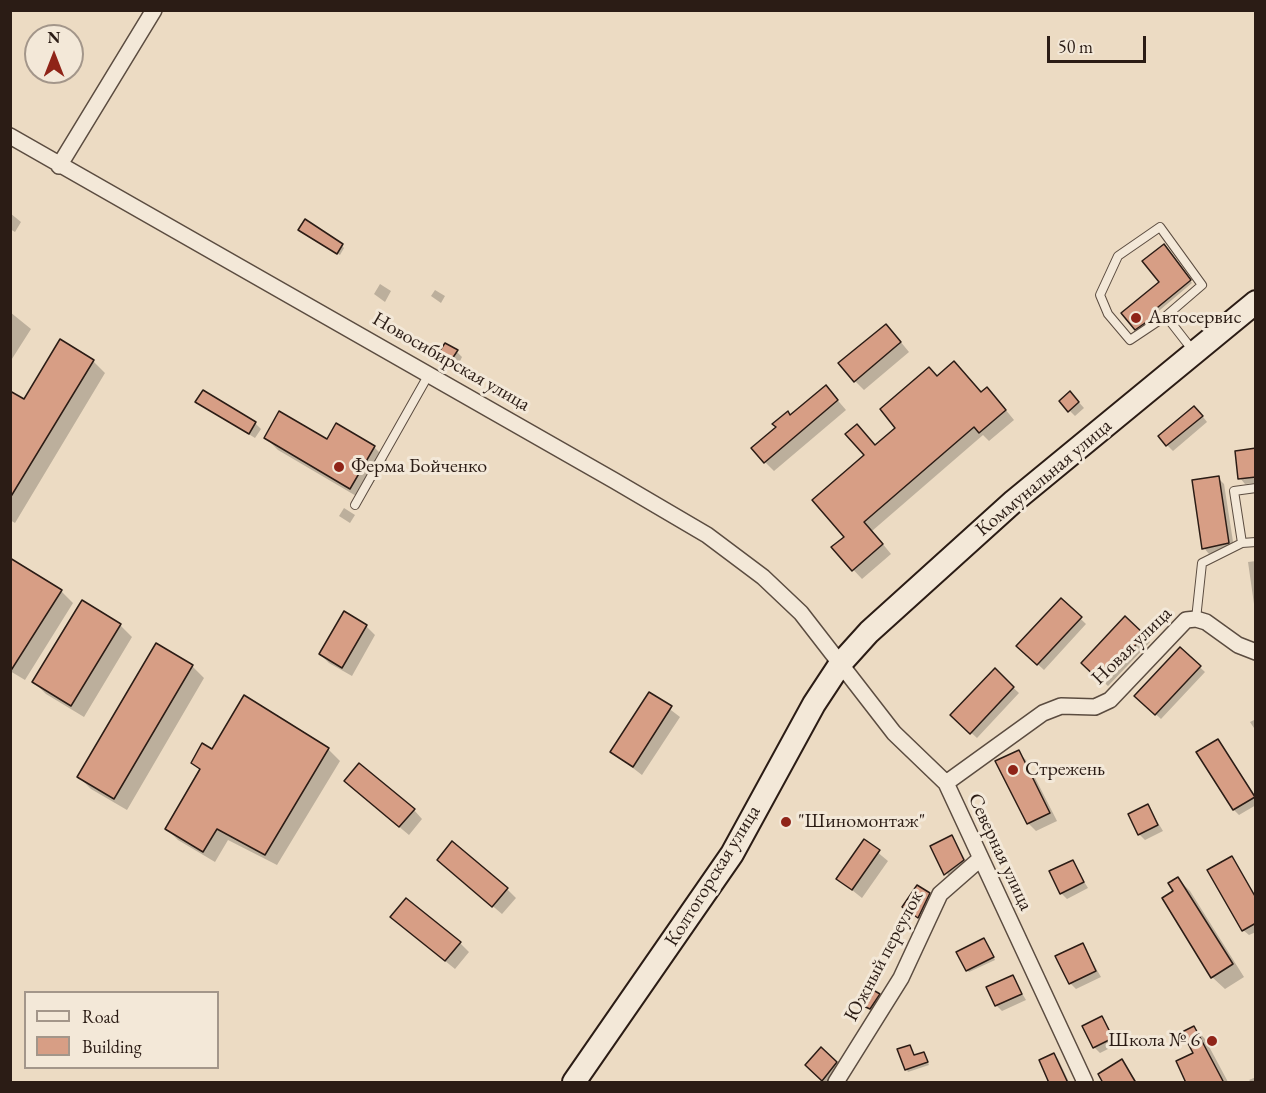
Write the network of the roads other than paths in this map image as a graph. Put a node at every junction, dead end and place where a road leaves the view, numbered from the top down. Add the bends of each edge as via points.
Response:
1 (154, 10) edge
2 (10, 136) edge
3 (59, 166) junction
4 (1256, 302) edge
5 (1166, 316) junction
6 (1195, 353) junction
7 (429, 374) junction
8 (1256, 488) edge
9 (355, 505) dead end
10 (1256, 542) edge
11 (1242, 543) junction
12 (1196, 619) junction
13 (1256, 652) edge
14 (841, 663) junction
15 (946, 783) junction
16 (981, 859) junction
17 (574, 1083) edge
18 (836, 1083) edge
19 (1085, 1083) edge

1 - 3 street
2 - 3 street, Новосибирская улица
3 - 7 street, Новосибирская улица
4 - 6 main road, Коммунальная улица
5 - 5 lane via 1202,285 1160,227 1118,256 1100,295 1108,314 1130,340
5 - 6 lane
6 - 14 main road, Коммунальная улица via 1014,501 869,632
7 - 9 lane
7 - 14 street, Новосибирская улица via 707,536 763,577 801,613
8 - 11 lane via 1234,491
10 - 11 lane
11 - 12 lane via 1202,564
12 - 13 street, Новая улица
12 - 15 street, Новая улица via 1186,621 1110,700 1095,707 1061,706 1043,713
14 - 15 street, Северная улица via 894,733
14 - 17 main road, Колтогорская улица via 814,704 732,854
15 - 16 street, Северная улица
16 - 18 street, Южный переулок via 940,894 901,978
16 - 19 street, Северная улица

